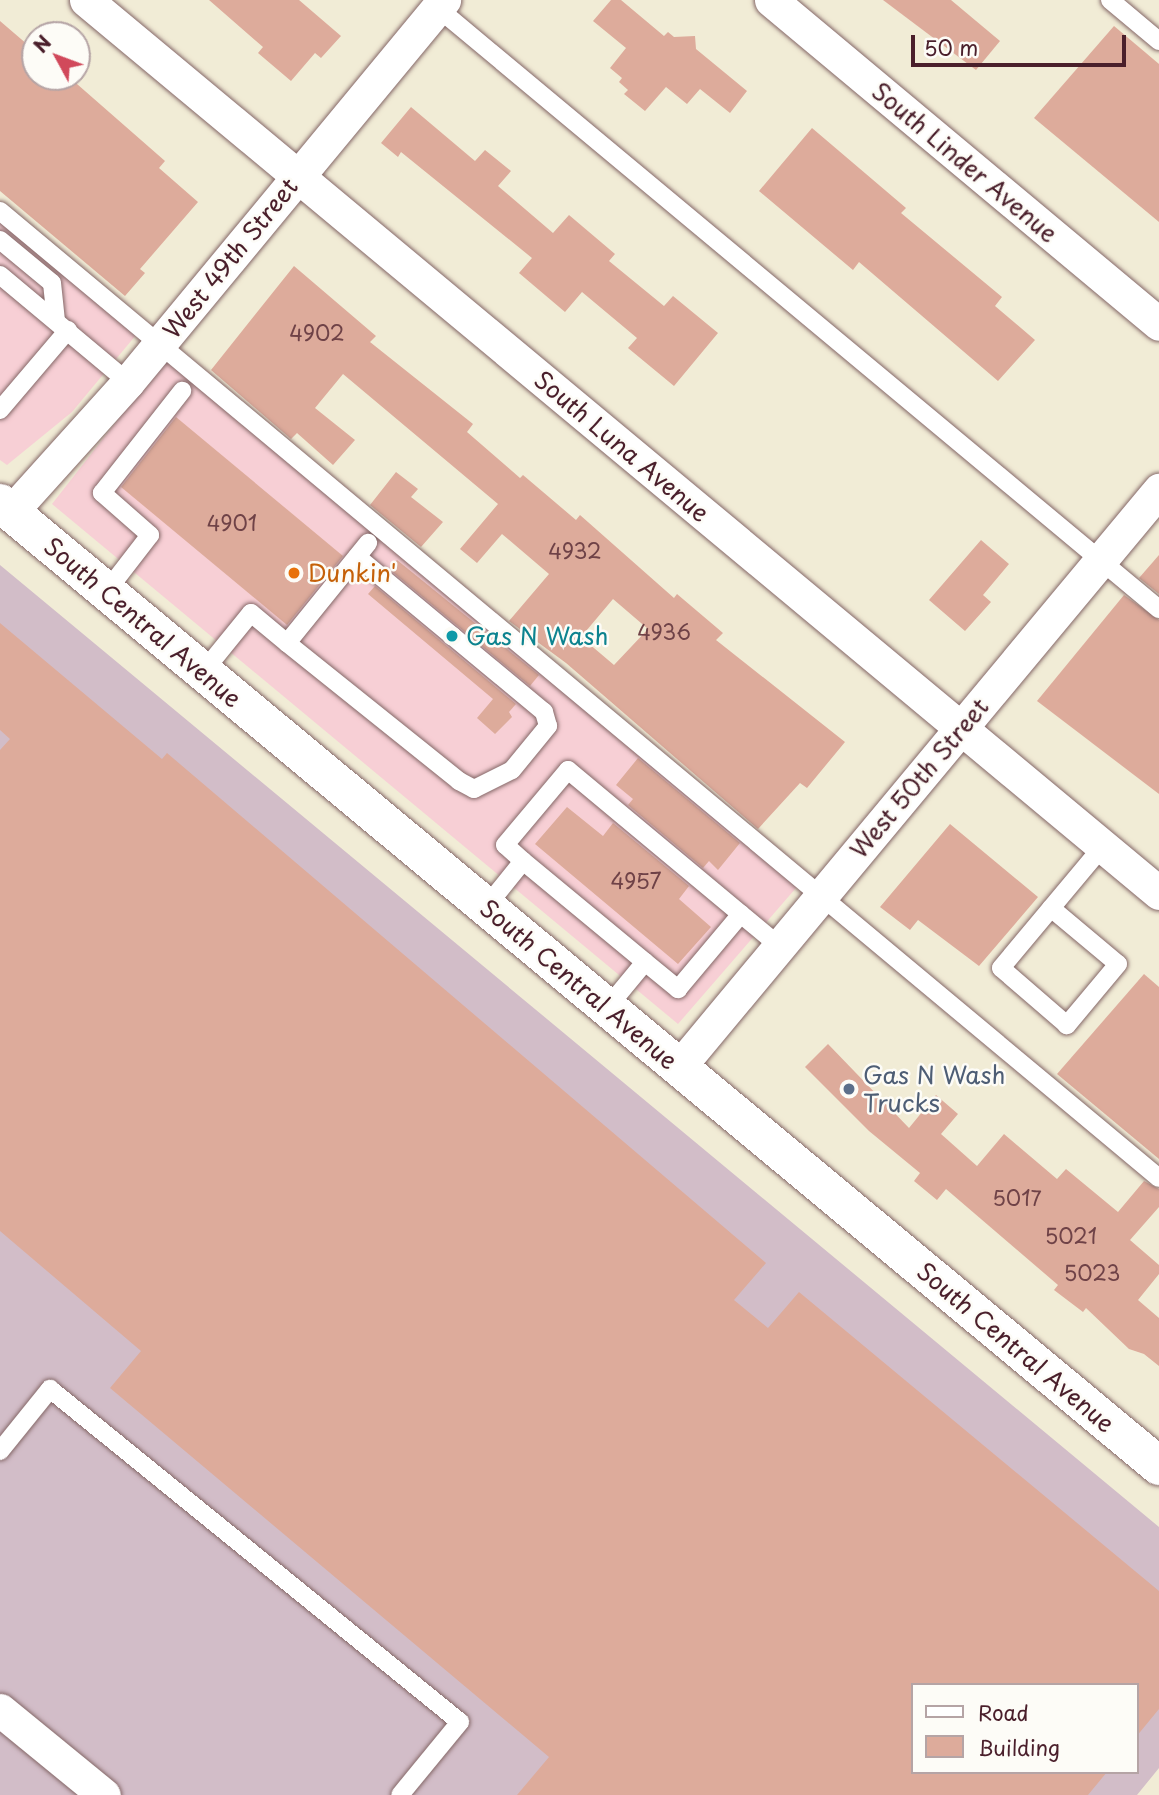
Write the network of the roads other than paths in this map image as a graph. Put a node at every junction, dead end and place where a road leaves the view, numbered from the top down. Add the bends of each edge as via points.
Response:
1 (86, 0) edge
2 (771, 0) edge
3 (1110, 0) edge
4 (436, 3) edge
5 (1159, 41) edge
6 (297, 176) junction
7 (0, 211) edge
8 (0, 240) edge
9 (0, 275) edge
10 (1159, 324) edge
11 (62, 325) junction
12 (159, 344) junction
13 (128, 382) junction
14 (182, 391) dead end
15 (0, 410) edge
16 (1159, 490) edge
17 (4, 514) edge
18 (1100, 560) junction
19 (106, 592) junction
20 (1159, 609) edge
21 (287, 643) junction
22 (203, 672) junction
23 (961, 728) junction
24 (1103, 846) junction
25 (523, 861) junction
26 (1159, 893) edge
27 (821, 896) junction
28 (486, 906) junction
29 (1051, 908) junction
30 (741, 914) junction
31 (779, 946) junction
32 (645, 962) junction
33 (607, 1008) junction
34 (679, 1067) junction
35 (1159, 1178) edge
36 (0, 1451) edge
37 (1159, 1466) edge
38 (0, 1710) edge
39 (104, 1795) edge
40 (400, 1795) edge

1 - 6 street, South Luna Avenue
2 - 10 street, South Linder Avenue
3 - 5 lane
4 - 6 street, West 49th Street
4 - 18 lane
6 - 12 street, West 49th Street
6 - 23 street, South Luna Avenue
7 - 12 lane
8 - 11 lane via 52,283
9 - 11 lane
11 - 13 lane
11 - 15 lane
12 - 13 street, West 49th Street
12 - 27 lane
13 - 17 street, West 49th Street
14 - 19 lane via 102,494 150,535
16 - 18 street, West 50th Street
17 - 19 main road, South Central Avenue
18 - 20 lane
18 - 23 street, West 50th Street
19 - 22 main road, South Central Avenue
21 - 21 lane via 363,550 544,712 548,726 512,770 474,789 458,782
21 - 22 lane via 251,613
22 - 28 main road, South Central Avenue
23 - 24 street, South Luna Avenue
23 - 27 street, West 50th Street
24 - 26 street, South Luna Avenue
24 - 29 lane
25 - 28 lane
25 - 30 lane via 505,845 568,770
25 - 32 lane
27 - 31 street, West 50th Street
27 - 35 lane
28 - 33 main road, South Central Avenue
29 - 29 lane via 1001,968 1067,1025 1118,964
30 - 31 lane
30 - 32 lane via 678,989
31 - 34 street, West 50th Street
32 - 33 lane
33 - 34 main road, South Central Avenue
34 - 37 main road, South Central Avenue
36 - 40 lane via 50,1389 460,1721
38 - 39 street

